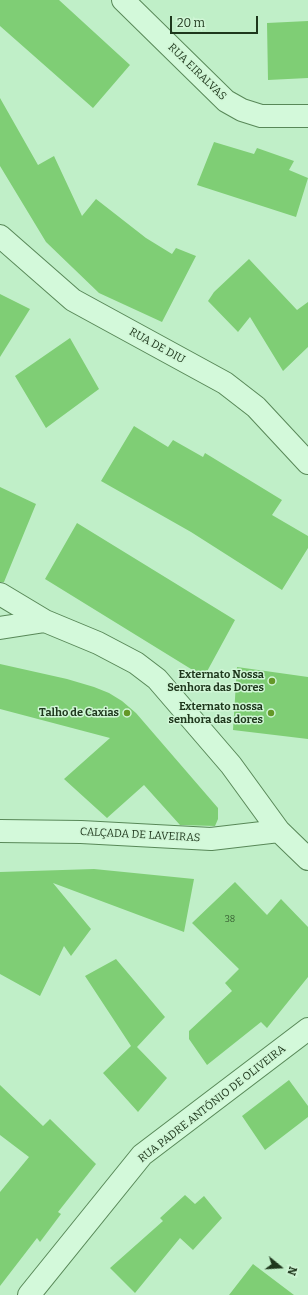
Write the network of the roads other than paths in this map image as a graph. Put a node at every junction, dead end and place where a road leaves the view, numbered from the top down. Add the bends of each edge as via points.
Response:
1 (123, 0) edge
2 (308, 116) edge
3 (0, 236) edge
4 (308, 463) edge
5 (0, 594) edge
6 (45, 621) junction
7 (0, 628) edge
8 (0, 831) edge
9 (279, 831) junction
10 (308, 859) edge
11 (308, 1029) edge
12 (28, 1295) edge

1 - 2 street, RUA EIRALVAS via 226,101 261,116
3 - 4 street, RUA DE DIU via 73,300 225,383 256,407
5 - 6 street
6 - 7 street
6 - 9 street via 98,643 136,663 157,679 231,765
8 - 9 street, CALÇADA DE LAVEIRAS via 81,832 211,839
9 - 10 street
11 - 12 street, RUA PADRE ANTÓNIO DE OLIVEIRA via 142,1155

